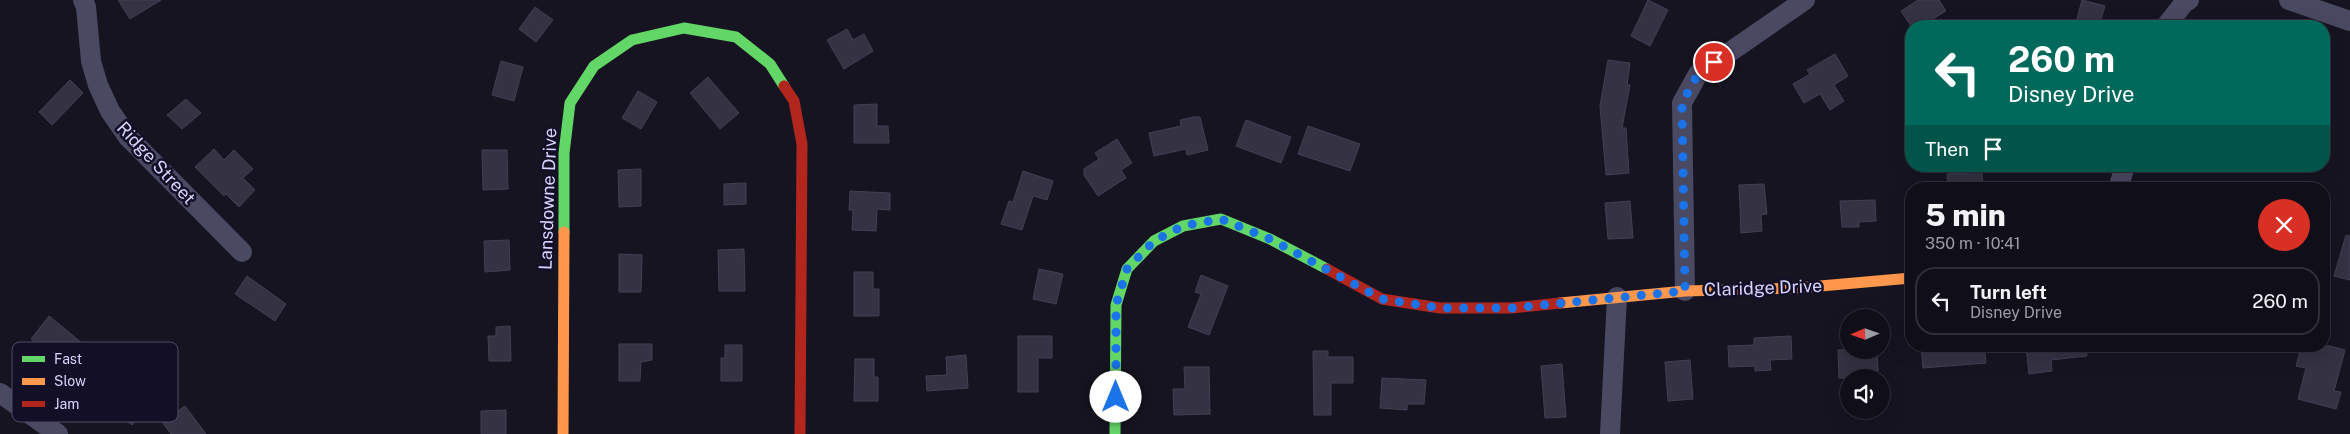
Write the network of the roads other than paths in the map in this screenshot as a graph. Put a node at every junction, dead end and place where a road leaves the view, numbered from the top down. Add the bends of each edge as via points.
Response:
1 (83, 0) edge
2 (1805, 0) edge
3 (2190, 0) edge
4 (2289, 0) edge
5 (2171, 20) edge
6 (2350, 21) edge
7 (242, 252) dead end
8 (1905, 279) edge
9 (1685, 291) junction
10 (1617, 297) junction
11 (0, 393) edge
12 (12, 401) edge
13 (41, 422) edge
14 (58, 434) edge
15 (563, 434) edge
16 (800, 434) edge
17 (1115, 434) edge
18 (1610, 434) edge

1 - 7 street, Ridge Street via 91,61 110,111 128,137
2 - 9 street via 1698,74 1682,103
3 - 5 street
4 - 6 street
8 - 9 street, Claridge Drive via 1798,288
9 - 10 street, Claridge Drive
10 - 17 street, Claridge Drive via 1503,308 1440,308 1382,299 1270,239 1221,219 1183,226 1154,241 1127,269 1116,305
10 - 18 street
11 - 12 street
13 - 14 street
15 - 16 street, Lansdowne Drive via 564,153 570,103 594,66 632,40 684,28 736,37 770,64 794,101 802,144

